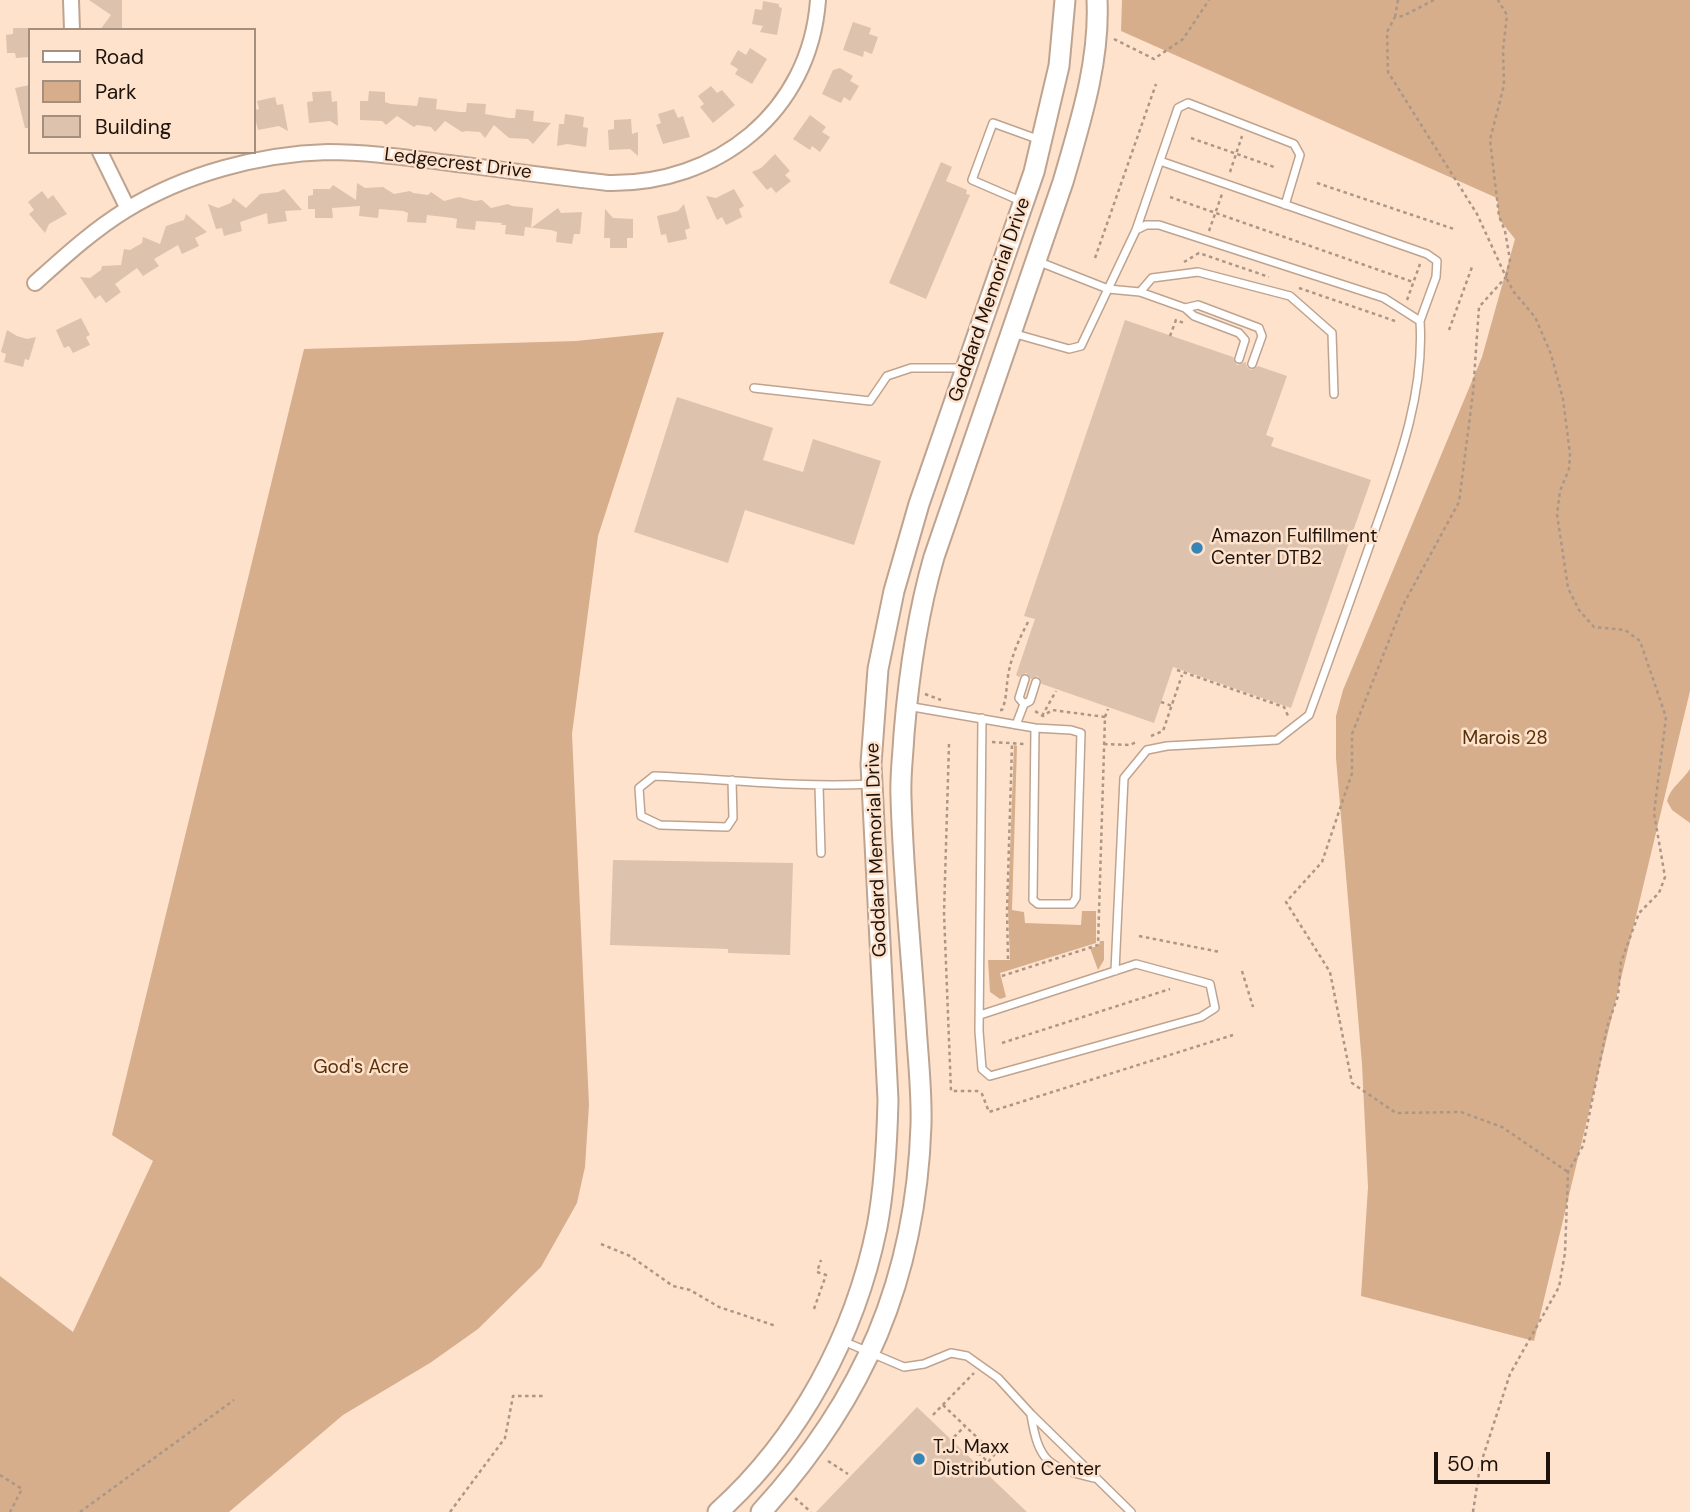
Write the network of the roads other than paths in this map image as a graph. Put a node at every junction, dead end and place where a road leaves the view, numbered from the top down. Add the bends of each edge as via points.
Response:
1 (71, 0) edge
2 (818, 0) edge
3 (1065, 0) edge
4 (1097, 0) edge
5 (72, 28) edge
6 (1042, 141) junction
7 (101, 154) edge
8 (1160, 161) junction
9 (1024, 203) junction
10 (1285, 205) junction
11 (128, 209) junction
12 (1136, 230) junction
13 (1036, 260) junction
14 (35, 284) dead end
15 (1108, 289) junction
16 (1140, 292) junction
17 (1185, 308) junction
18 (1420, 321) junction
19 (1011, 333) junction
20 (1239, 359) dead end
21 (1252, 364) dead end
22 (967, 368) junction
23 (754, 388) dead end
24 (1335, 394) dead end
25 (1025, 679) dead end
26 (1036, 682) dead end
27 (1024, 704) junction
28 (906, 705) junction
29 (982, 718) junction
30 (1016, 725) junction
31 (1035, 728) junction
32 (732, 780) junction
33 (872, 784) junction
34 (819, 786) junction
35 (821, 853) dead end
36 (1115, 971) junction
37 (981, 1015) junction
38 (841, 1340) junction
39 (869, 1354) junction
40 (1031, 1414) junction
41 (1097, 1479) junction
42 (718, 1512) edge
43 (761, 1512) edge
44 (1131, 1512) edge

1 - 5 street
2 - 11 street, Ledgecrest Drive via 806,53 772,113 736,146 681,175 608,183 369,153 327,152 271,158 204,174
3 - 6 main road, Goddard Memorial Drive via 1059,66
4 - 13 main road, Goddard Memorial Drive via 1087,96
6 - 9 main road, Goddard Memorial Drive
6 - 9 lane via 993,123 972,180
7 - 11 street
8 - 10 lane
8 - 10 lane via 1178,107 1188,103 1294,144 1300,155
8 - 12 lane
9 - 22 main road, Goddard Memorial Drive
10 - 18 lane via 1437,261
11 - 14 street, Ledgecrest Drive via 90,235
12 - 15 lane
12 - 18 lane via 1159,225 1384,298
13 - 15 lane
13 - 19 main road, Goddard Memorial Drive
15 - 16 lane
15 - 19 lane via 1082,346 1069,349
16 - 17 lane
16 - 24 lane via 1152,278 1198,272 1290,296 1332,333
17 - 20 lane via 1239,333 1245,340
17 - 21 lane via 1198,305 1259,328 1262,335
18 - 36 lane via 1416,388 1404,447 1309,715 1277,740 1147,750 1124,778
19 - 28 main road, Goddard Memorial Drive via 927,581
22 - 23 lane via 911,368 887,376 870,401
22 - 33 main road, Goddard Memorial Drive via 894,591 878,669
25 - 27 lane via 1019,698
26 - 27 lane via 1030,701
27 - 30 lane
28 - 29 lane
28 - 39 main road, Goddard Memorial Drive via 901,795 920,1135 907,1244
29 - 30 lane
29 - 37 lane
30 - 31 lane
31 - 31 lane via 1081,733 1076,898 1072,904 1033,900
32 - 32 lane via 654,776 639,788 640,817 660,825 727,827 733,818
32 - 34 lane
33 - 34 lane
33 - 38 main road, Goddard Memorial Drive via 887,1147 870,1255
34 - 35 lane
36 - 37 lane
36 - 37 lane via 1136,964 1210,985 1215,1008 1201,1017 990,1076 982,1069
38 - 39 lane
38 - 42 main road, Goddard Memorial Drive via 785,1437
39 - 40 lane via 904,1367 951,1353 967,1356 998,1378
39 - 43 main road, Goddard Memorial Drive via 830,1426
40 - 41 lane
40 - 41 lane via 1036,1444 1048,1462
41 - 44 lane

